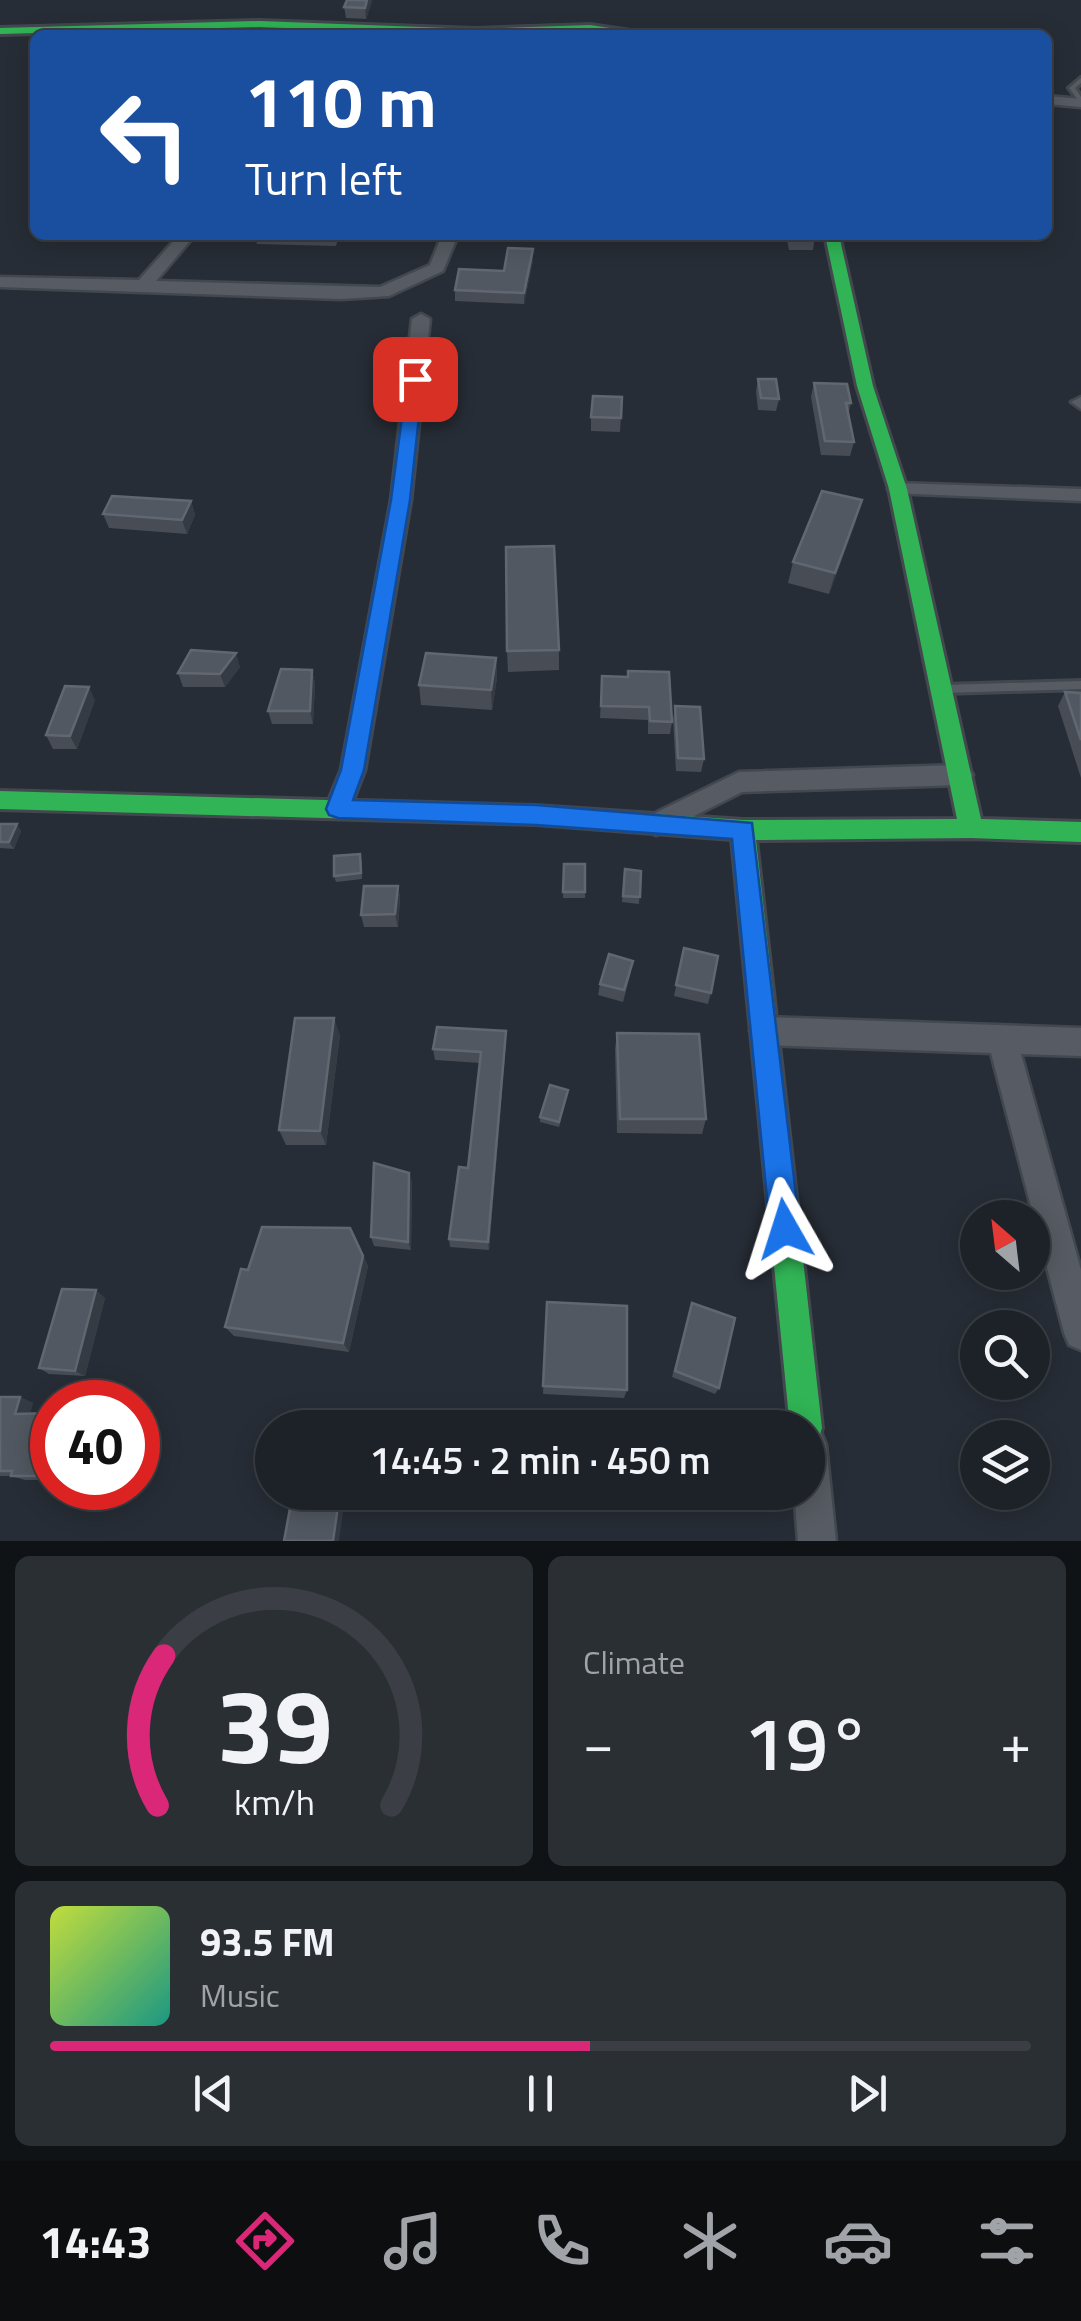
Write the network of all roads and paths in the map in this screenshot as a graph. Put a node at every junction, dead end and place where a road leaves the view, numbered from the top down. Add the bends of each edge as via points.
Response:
1 (30, 30) edge
2 (33, 30) edge
3 (415, 30) edge
4 (0, 31) edge
5 (1081, 80) edge
6 (1052, 100) edge
7 (1081, 103) edge
8 (183, 240) edge
9 (448, 240) edge
10 (833, 240) edge
11 (0, 282) edge
12 (143, 284) junction
13 (422, 319) dead end
14 (898, 489) junction
15 (1081, 494) edge
16 (1081, 685) edge
17 (941, 690) junction
18 (960, 775) junction
19 (0, 800) edge
20 (338, 809) junction
21 (656, 824) junction
22 (971, 828) junction
23 (743, 830) junction
24 (1081, 832) edge
25 (765, 1030) junction
26 (1002, 1039) junction
27 (1081, 1042) edge
28 (1081, 1333) edge
29 (804, 1410) edge
30 (814, 1510) edge
31 (817, 1541) edge

1 - 4 street
2 - 3 street via 232,24
5 - 7 lane via 1072,88
6 - 7 street
8 - 12 street
9 - 12 street via 438,268 384,292
10 - 14 street via 865,386
11 - 12 street
13 - 20 street via 400,500 353,770
14 - 15 street
14 - 17 street
16 - 17 lane
17 - 18 street
18 - 21 street via 738,782
18 - 22 street
19 - 20 street
20 - 21 street
21 - 23 street
22 - 23 street
22 - 24 street
23 - 25 street
25 - 26 street
25 - 29 street
26 - 27 street
26 - 28 street
30 - 31 street

